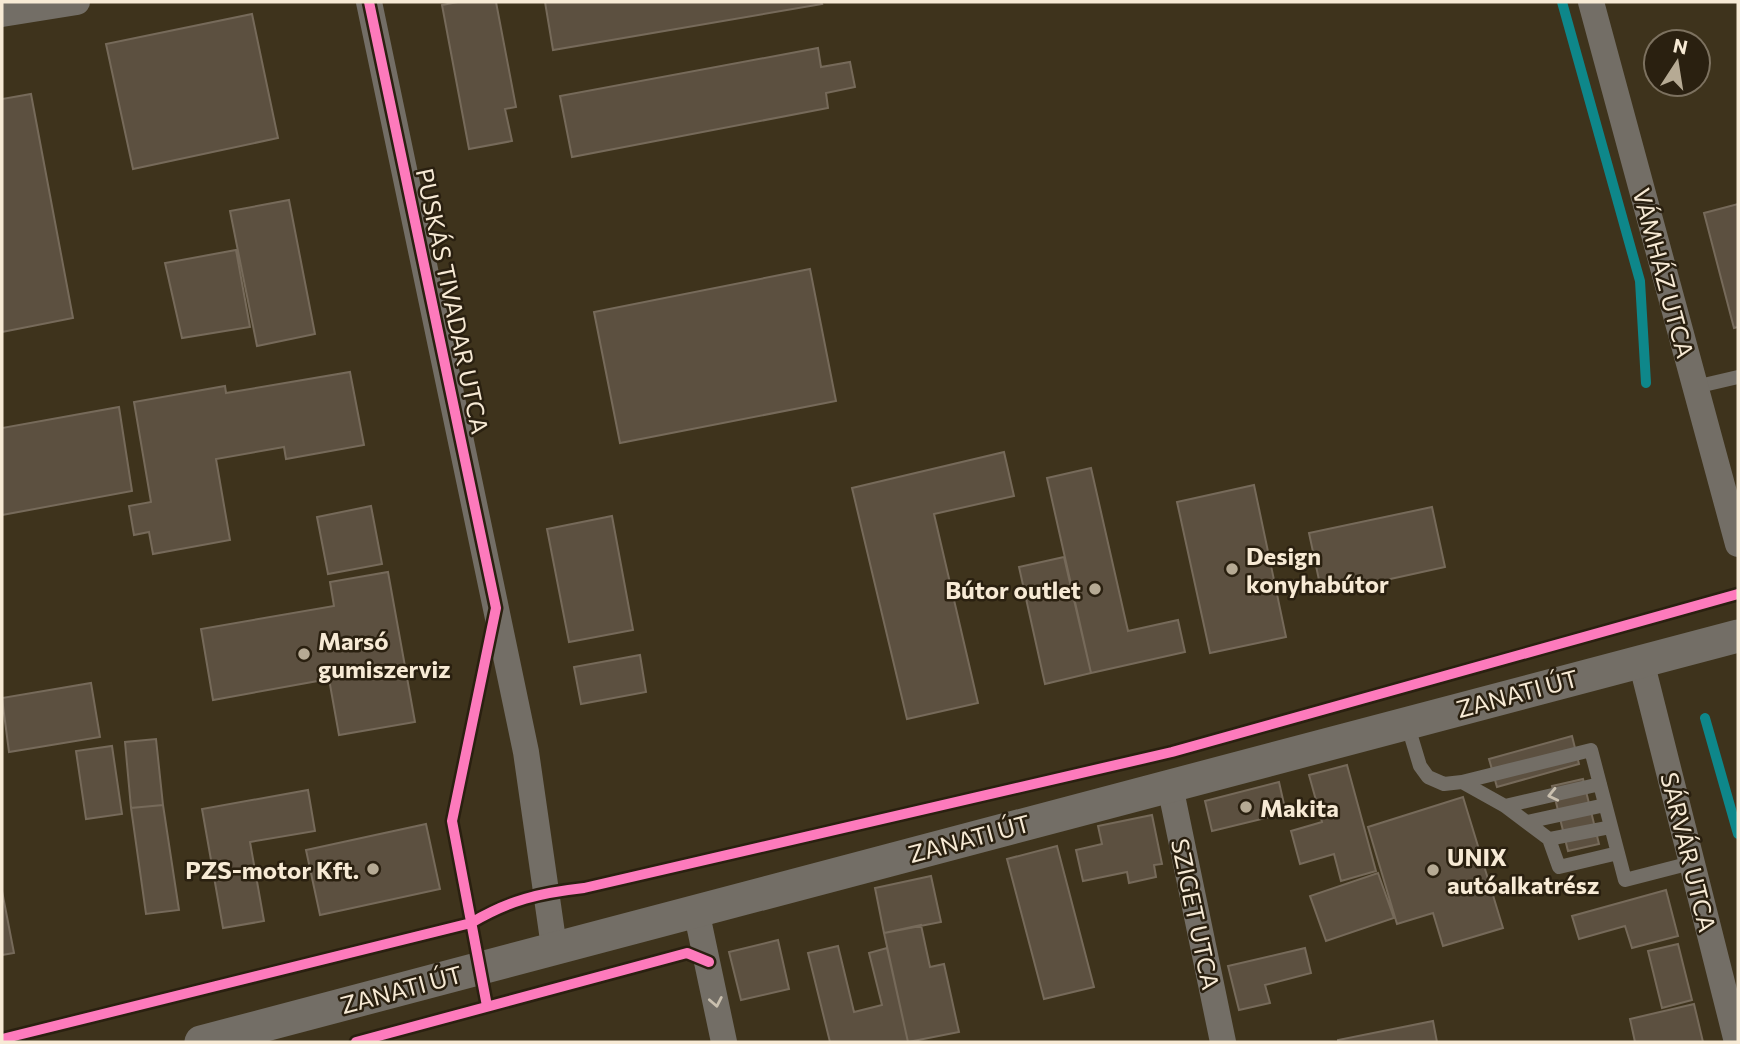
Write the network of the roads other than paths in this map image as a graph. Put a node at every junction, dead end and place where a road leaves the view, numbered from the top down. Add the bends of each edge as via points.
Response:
1 (77, 2) edge
2 (369, 2) edge
3 (1591, 2) edge
4 (2, 14) edge
5 (1738, 377) edge
6 (1695, 387) junction
7 (1738, 544) edge
8 (1738, 636) edge
9 (1640, 661) junction
10 (1406, 722) junction
11 (1462, 782) junction
12 (1600, 784) junction
13 (1170, 786) junction
14 (1605, 805) junction
15 (1505, 806) junction
16 (1527, 822) junction
17 (1611, 827) junction
18 (1549, 839) junction
19 (1618, 853) junction
20 (1692, 863) junction
21 (696, 910) junction
22 (554, 947) junction
23 (201, 1042) edge
24 (724, 1042) edge
25 (1223, 1042) edge
26 (1737, 1042) edge

1 - 4 street
2 - 22 street, PUSKÁS TIVADAR UTCA via 526,752
3 - 6 street, VÁMHÁZ UTCA
5 - 6 lane
6 - 7 street, VÁMHÁZ UTCA
8 - 9 street, ZANATI ÚT
9 - 10 street, ZANATI ÚT
9 - 20 street, SÁRVÁR UTCA
10 - 11 lane via 1427,777 1444,784
10 - 13 street, ZANATI ÚT
11 - 12 lane via 1591,750
11 - 15 lane
12 - 14 lane
12 -> 15 lane
13 - 21 street, ZANATI ÚT
13 - 25 street, SZIGET UTCA
14 - 16 lane
14 - 17 lane
15 - 16 lane
16 - 18 lane
17 - 18 lane
17 - 19 lane
18 - 19 lane via 1559,867
19 - 20 lane via 1625,880
20 - 26 street, SÁRVÁR UTCA
21 - 22 street, ZANATI ÚT
21 -> 24 street
22 - 23 street, ZANATI ÚT

